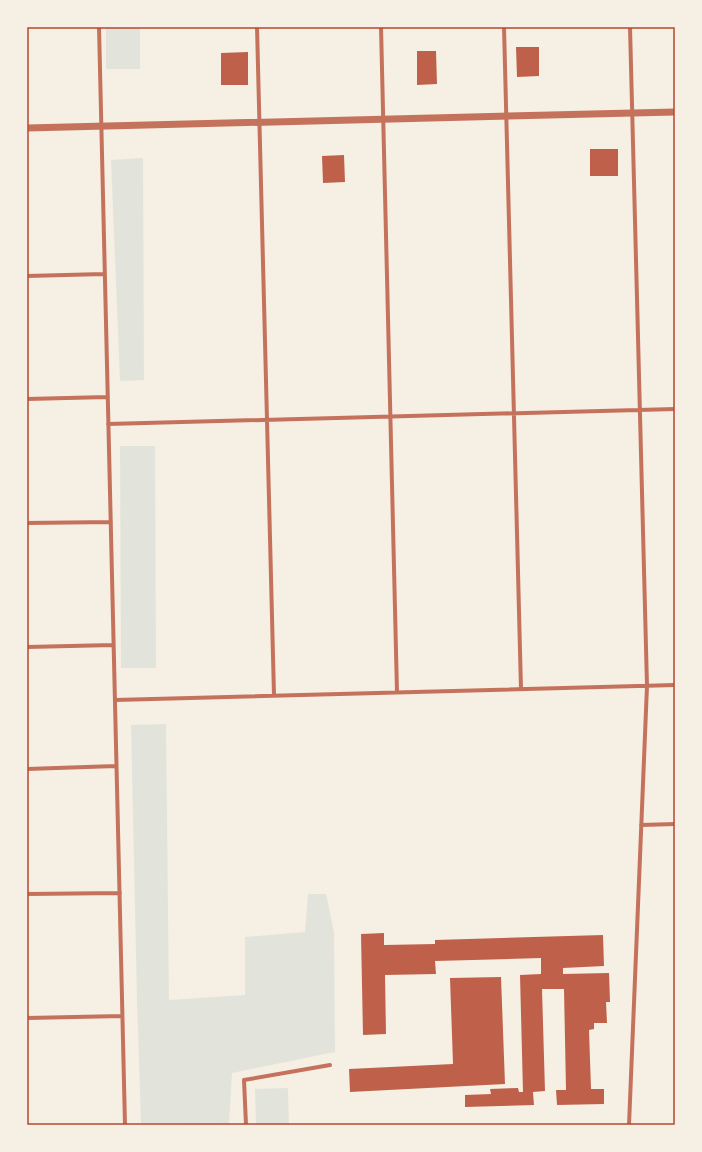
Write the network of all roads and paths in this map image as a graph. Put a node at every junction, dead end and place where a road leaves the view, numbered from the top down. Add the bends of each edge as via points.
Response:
1 (99, 27) edge
2 (257, 27) edge
3 (381, 27) edge
4 (504, 27) edge
5 (630, 27) edge
6 (675, 112) edge
7 (632, 113) junction
8 (506, 116) junction
9 (383, 119) junction
10 (260, 122) junction
11 (101, 126) junction
12 (27, 128) edge
13 (104, 274) junction
14 (27, 276) edge
15 (108, 397) junction
16 (27, 399) edge
17 (675, 409) edge
18 (640, 410) junction
19 (514, 413) junction
20 (390, 416) junction
21 (267, 420) junction
22 (108, 424) junction
23 (111, 522) junction
24 (27, 523) edge
25 (113, 645) junction
26 (27, 647) edge
27 (675, 685) edge
28 (647, 686) junction
29 (521, 689) junction
30 (397, 692) junction
31 (274, 696) junction
32 (115, 700) junction
33 (116, 766) junction
34 (27, 769) edge
35 (675, 824) edge
36 (641, 825) junction
37 (120, 892) junction
38 (27, 894) edge
39 (122, 1016) junction
40 (27, 1018) edge
41 (330, 1065) dead end
42 (125, 1125) edge
43 (246, 1125) edge
44 (628, 1125) edge

1 - 11 street
2 - 10 street
3 - 9 street
4 - 8 street
5 - 7 street
6 - 7 street
7 - 8 street
7 - 18 street
8 - 9 street
8 - 19 street
9 - 10 street
9 - 20 street
10 - 11 street
10 - 21 street
11 - 12 street
11 - 13 street
13 - 14 street
13 - 15 street
15 - 16 street
15 - 22 street
17 - 18 street
18 - 19 street
18 - 28 street
19 - 20 street
19 - 29 street
20 - 21 street
20 - 30 street
21 - 22 street
21 - 31 street
22 - 23 street
23 - 24 street
23 - 25 street
25 - 26 street
25 - 32 street
27 - 28 street
28 - 29 street
28 - 36 street
29 - 30 street
30 - 31 street
31 - 32 street
32 - 33 street
33 - 34 street
33 - 37 street
35 - 36 street
36 - 44 street
37 - 38 street
37 - 39 street
39 - 40 street
39 - 42 street
41 - 43 street via 244,1080

